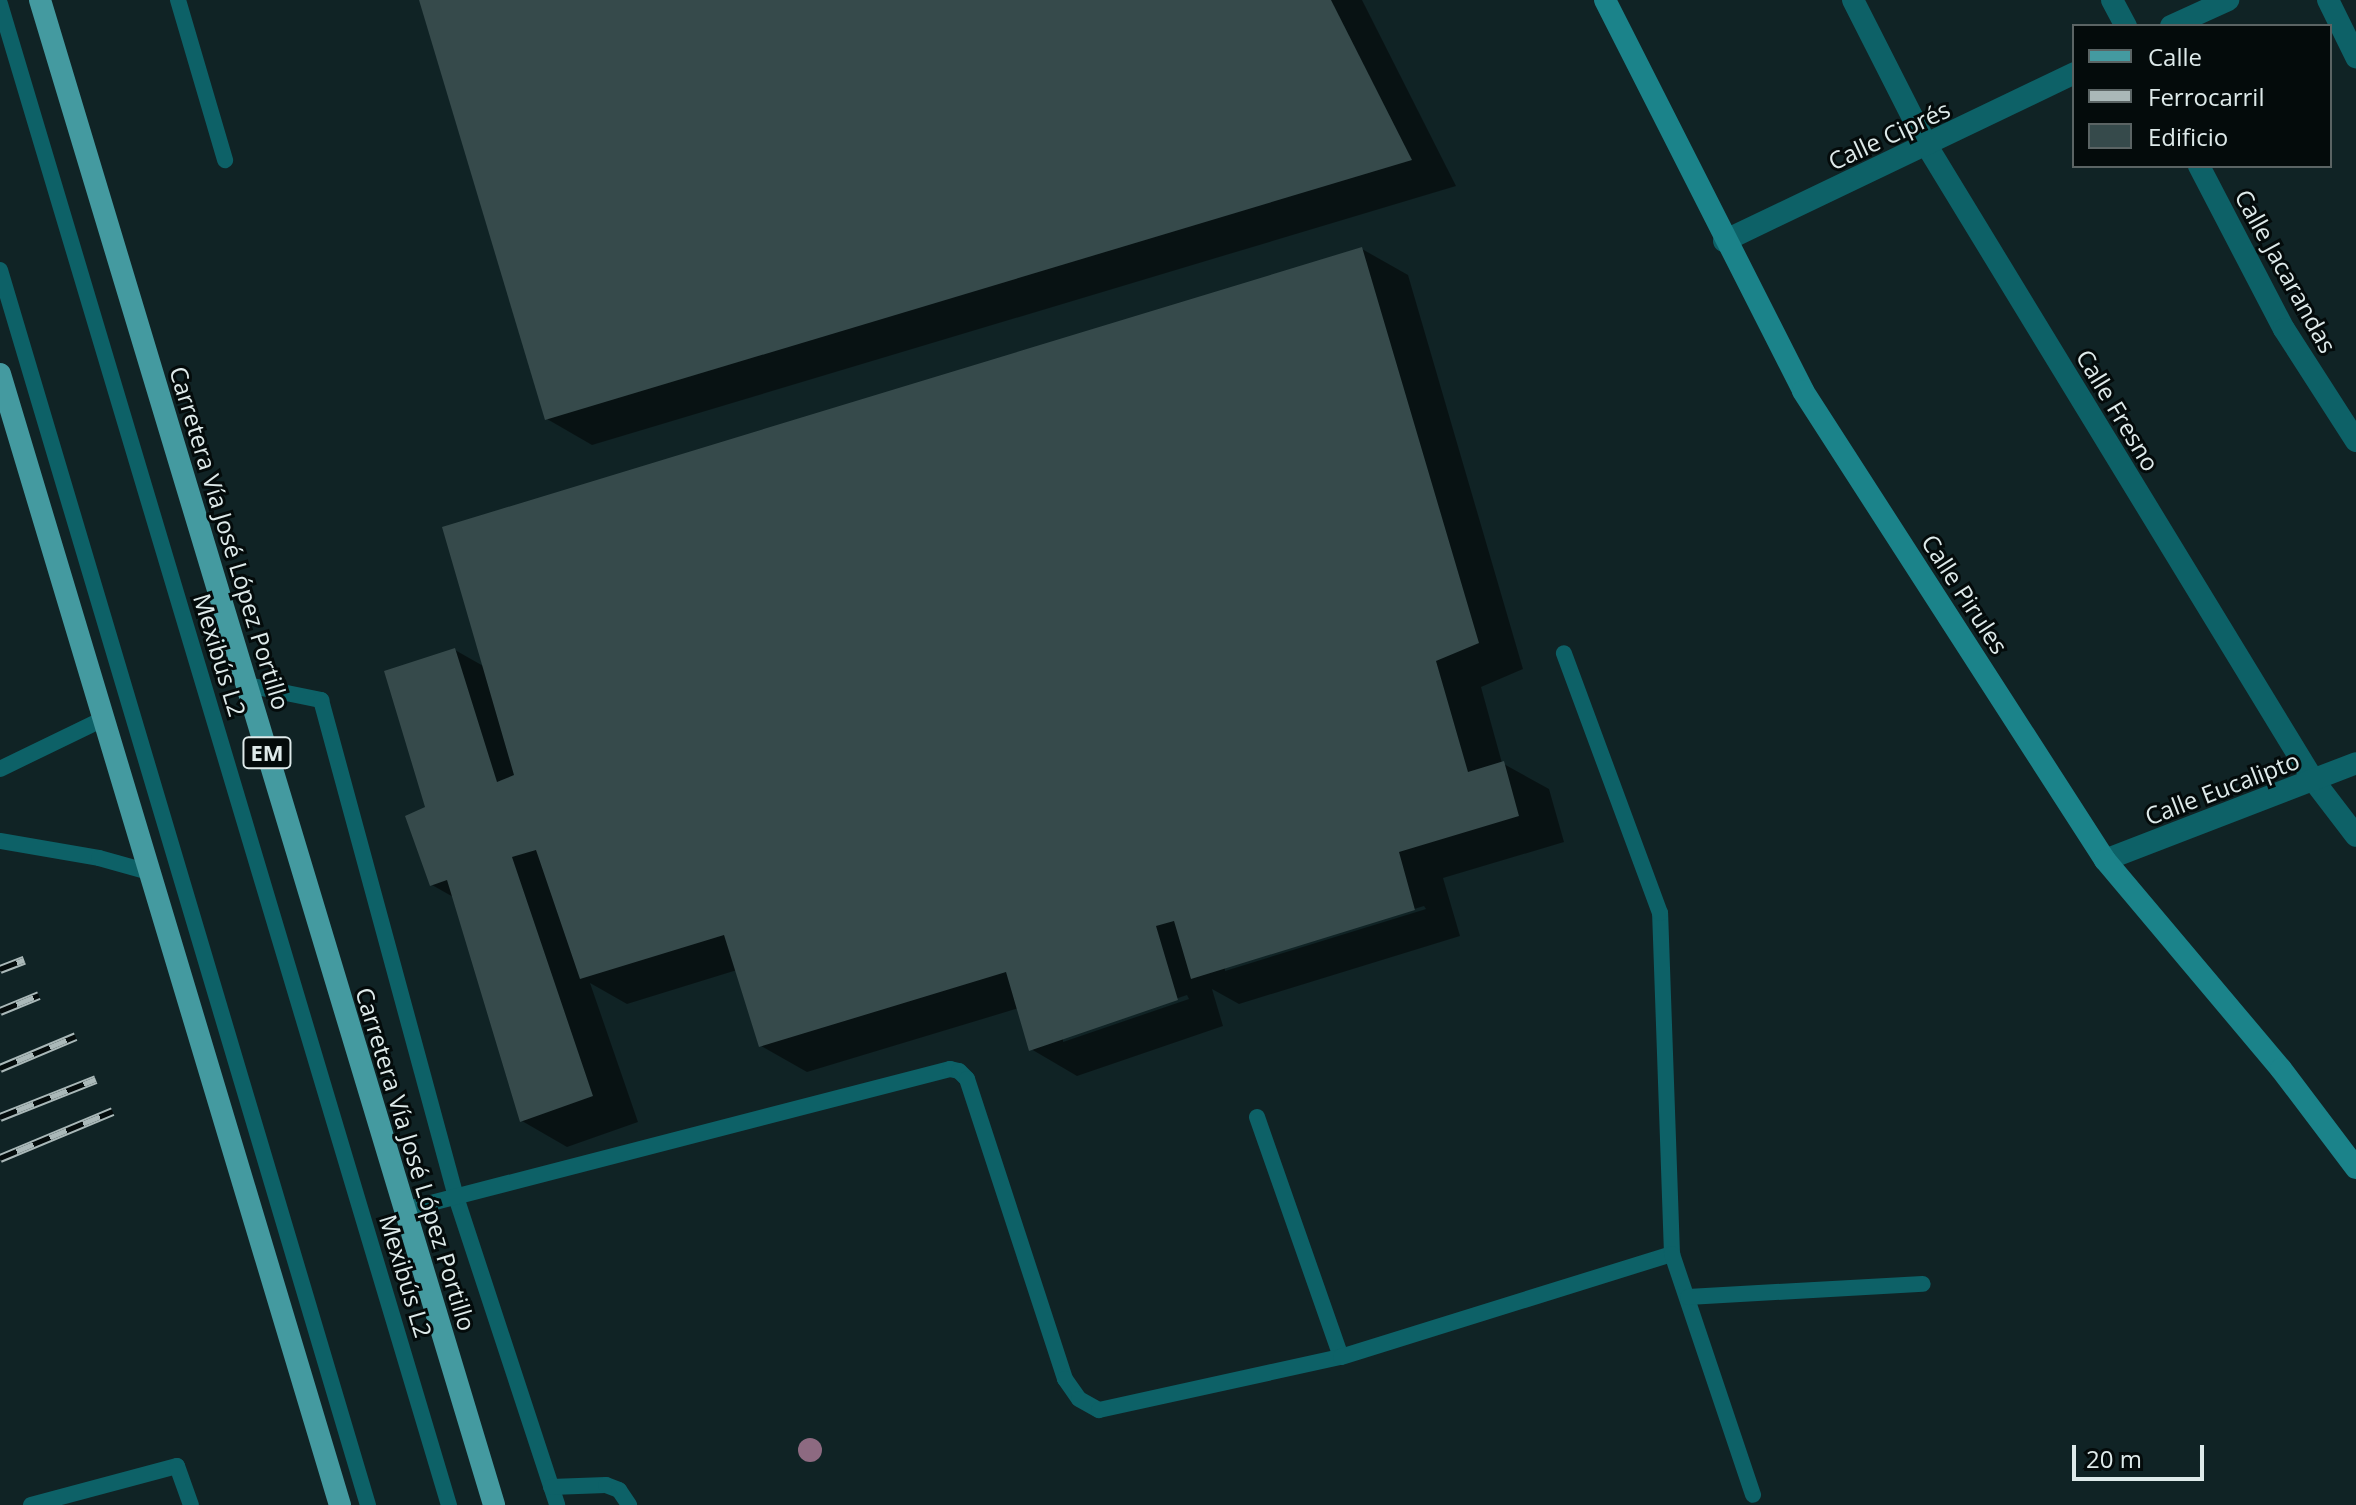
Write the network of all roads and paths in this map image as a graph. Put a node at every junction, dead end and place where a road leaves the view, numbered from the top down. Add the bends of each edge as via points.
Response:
1 (40, 0) edge
2 (178, 0) edge
3 (1605, 0) edge
4 (1853, 0) edge
5 (2112, 0) edge
6 (2228, 0) edge
7 (2328, 0) edge
8 (0, 4) edge
9 (2125, 24) edge
10 (2175, 24) edge
11 (2356, 57) edge
12 (2072, 74) edge
13 (1927, 146) junction
14 (225, 160) dead end
15 (2200, 168) edge
16 (1724, 241) junction
17 (0, 270) edge
18 (0, 374) edge
19 (2356, 441) edge
20 (1564, 653) dead end
21 (247, 685) junction
22 (103, 719) junction
23 (2356, 763) edge
24 (0, 769) edge
25 (2314, 781) junction
26 (2356, 836) edge
27 (0, 841) edge
28 (2105, 860) junction
29 (149, 872) junction
30 (1257, 1117) dead end
31 (2356, 1168) edge
32 (456, 1197) junction
33 (404, 1210) junction
34 (1672, 1254) junction
35 (1923, 1284) dead end
36 (1688, 1297) junction
37 (1341, 1357) junction
38 (551, 1487) junction
39 (1753, 1495) dead end
40 (86, 1498) edge
41 (31, 1505) edge
42 (191, 1505) edge
43 (340, 1505) edge
44 (368, 1505) edge
45 (449, 1505) edge
46 (494, 1505) edge
47 (557, 1505) edge
48 (629, 1505) edge

1 - 21 main road, Carretera Vía José López Portillo / EM
2 - 14 lane
3 - 16 main road, Calle Pirules
4 - 13 street, Calle Fresno
5 - 9 street
6 - 10 street
7 - 11 street
8 - 45 lane, Mexibús L2
12 - 13 street, Calle Ciprés
13 - 16 street, Calle Ciprés
13 - 25 street, Calle Fresno
15 - 19 street, Calle Jacarandas via 2284,329
16 - 28 main road, Calle Pirules via 1803,391
17 - 44 lane
18 - 22 main road
20 - 34 lane via 1660,913
21 - 32 lane via 321,700
21 - 33 main road, Carretera Vía José López Portillo / EM
22 - 24 lane
22 - 29 main road
23 - 25 street, Calle Eucalipto
25 - 26 street, Calle Fresno
25 - 28 street, Calle Eucalipto
27 - 29 lane
28 - 31 main road, Calle Pirules via 2281,1069
29 - 43 main road
30 - 37 lane
32 - 33 lane
32 - 37 lane via 950,1069 967,1079 1065,1379 1079,1399 1099,1410
32 - 38 lane
33 - 46 main road, Carretera Vía José López Portillo / EM
34 - 36 lane
34 - 37 lane
35 - 36 lane
36 - 39 lane
38 - 47 lane
38 - 48 lane via 606,1485 619,1490
40 - 41 lane
40 - 42 lane via 177,1466

